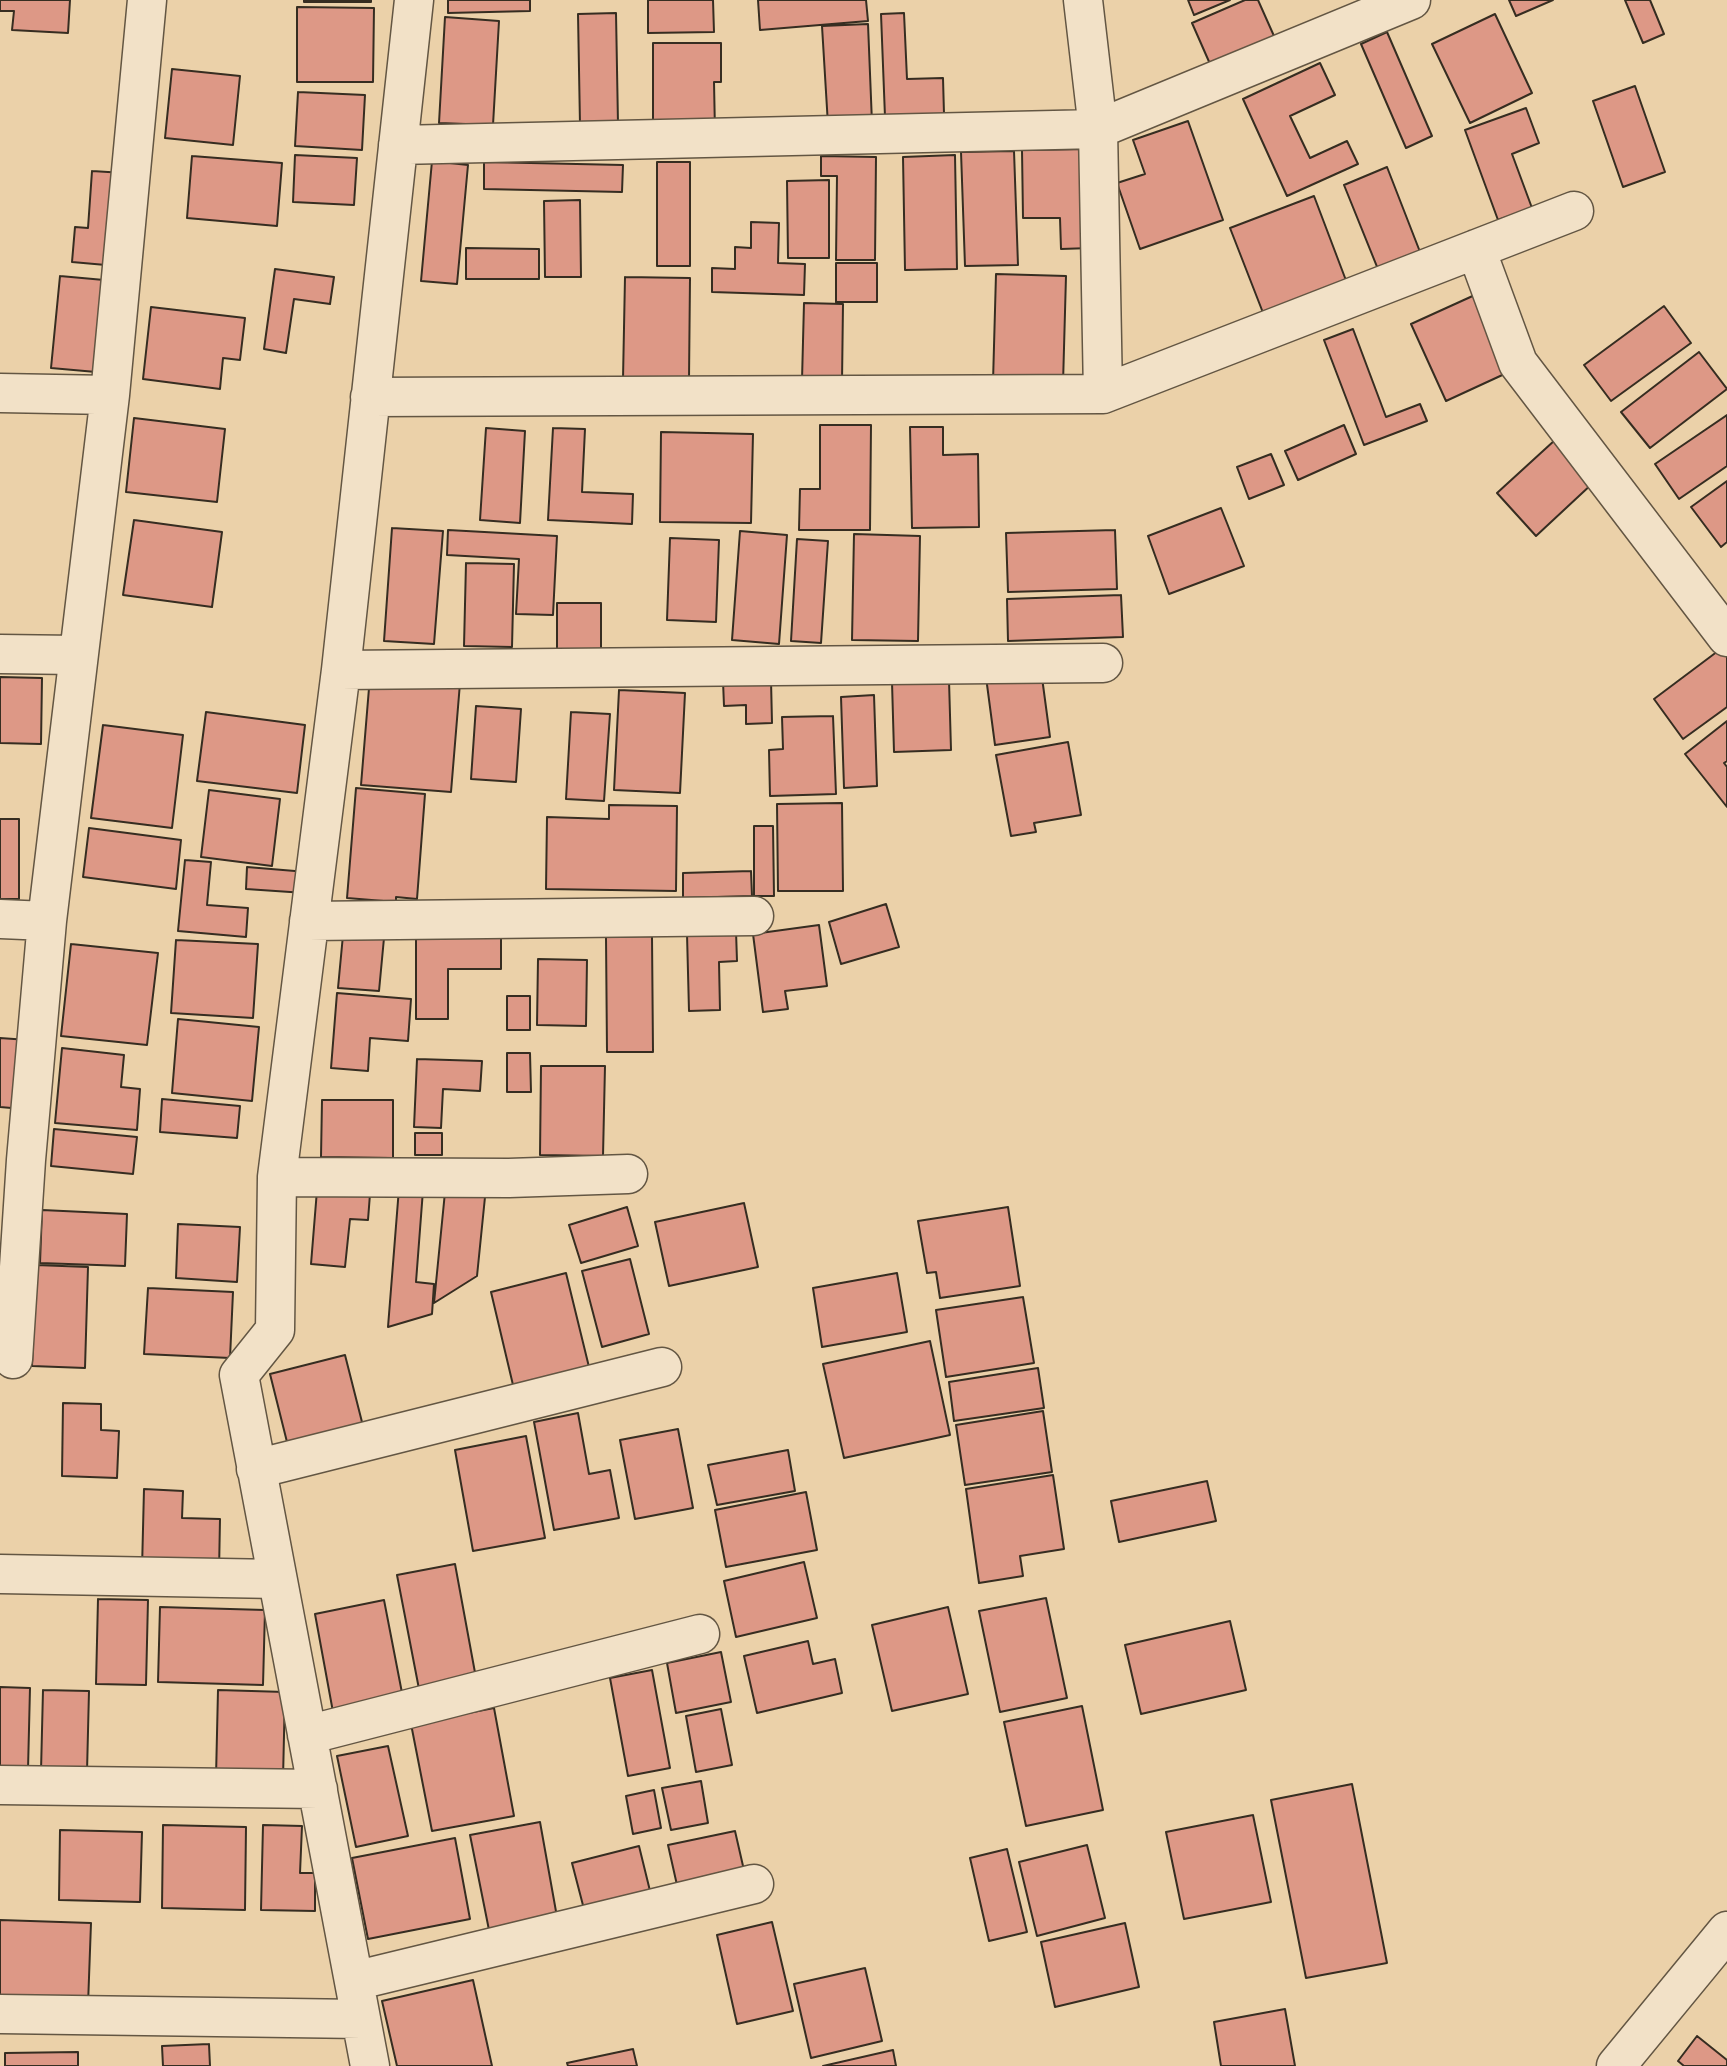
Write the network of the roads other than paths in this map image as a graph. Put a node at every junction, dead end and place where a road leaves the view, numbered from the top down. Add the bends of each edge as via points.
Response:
1 (147, 0) edge
2 (414, 0) edge
3 (1083, 0) edge
4 (1411, 0) edge
5 (1098, 130) junction
6 (398, 145) junction
7 (1574, 211) dead end
8 (1476, 249) junction
9 (0, 393) edge
10 (1103, 394) junction
11 (110, 395) junction
12 (370, 397) junction
13 (1727, 637) edge
14 (0, 654) edge
15 (77, 655) junction
16 (1102, 663) dead end
17 (341, 670) junction
18 (754, 916) dead end
19 (0, 919) edge
20 (47, 920) junction
21 (309, 921) junction
22 (13, 1160) edge
23 (628, 1174) dead end
24 (277, 1177) junction
25 (13, 1359) dead end
26 (662, 1367) dead end
27 (256, 1469) junction
28 (0, 1574) edge
29 (277, 1579) junction
30 (700, 1634) dead end
31 (307, 1735) junction
32 (0, 1785) edge
33 (317, 1789) junction
34 (754, 1884) dead end
35 (1727, 1931) edge
36 (354, 1981) junction
37 (0, 2014) edge
38 (361, 2019) junction
39 (1632, 2060) edge
40 (370, 2066) edge

1 - 11 street
2 - 6 street
3 - 5 street
4 - 5 street
5 - 6 street
5 - 10 street
6 - 12 street
7 - 8 street
8 - 10 street
8 - 13 street via 1518,363
9 - 11 street
10 - 12 street
11 - 15 street
12 - 17 street
14 - 15 street
15 - 20 street
16 - 17 street
17 - 21 street
18 - 21 street
19 - 20 street
20 - 22 street
21 - 24 street
22 - 25 street
23 - 24 street
24 - 27 street via 275,1330 239,1375
26 - 27 street
27 - 29 street
28 - 29 street
29 - 31 street
30 - 31 street
31 - 33 street
32 - 33 street
33 - 36 street
34 - 36 street
35 - 39 street
36 - 38 street
37 - 38 street
38 - 40 street

